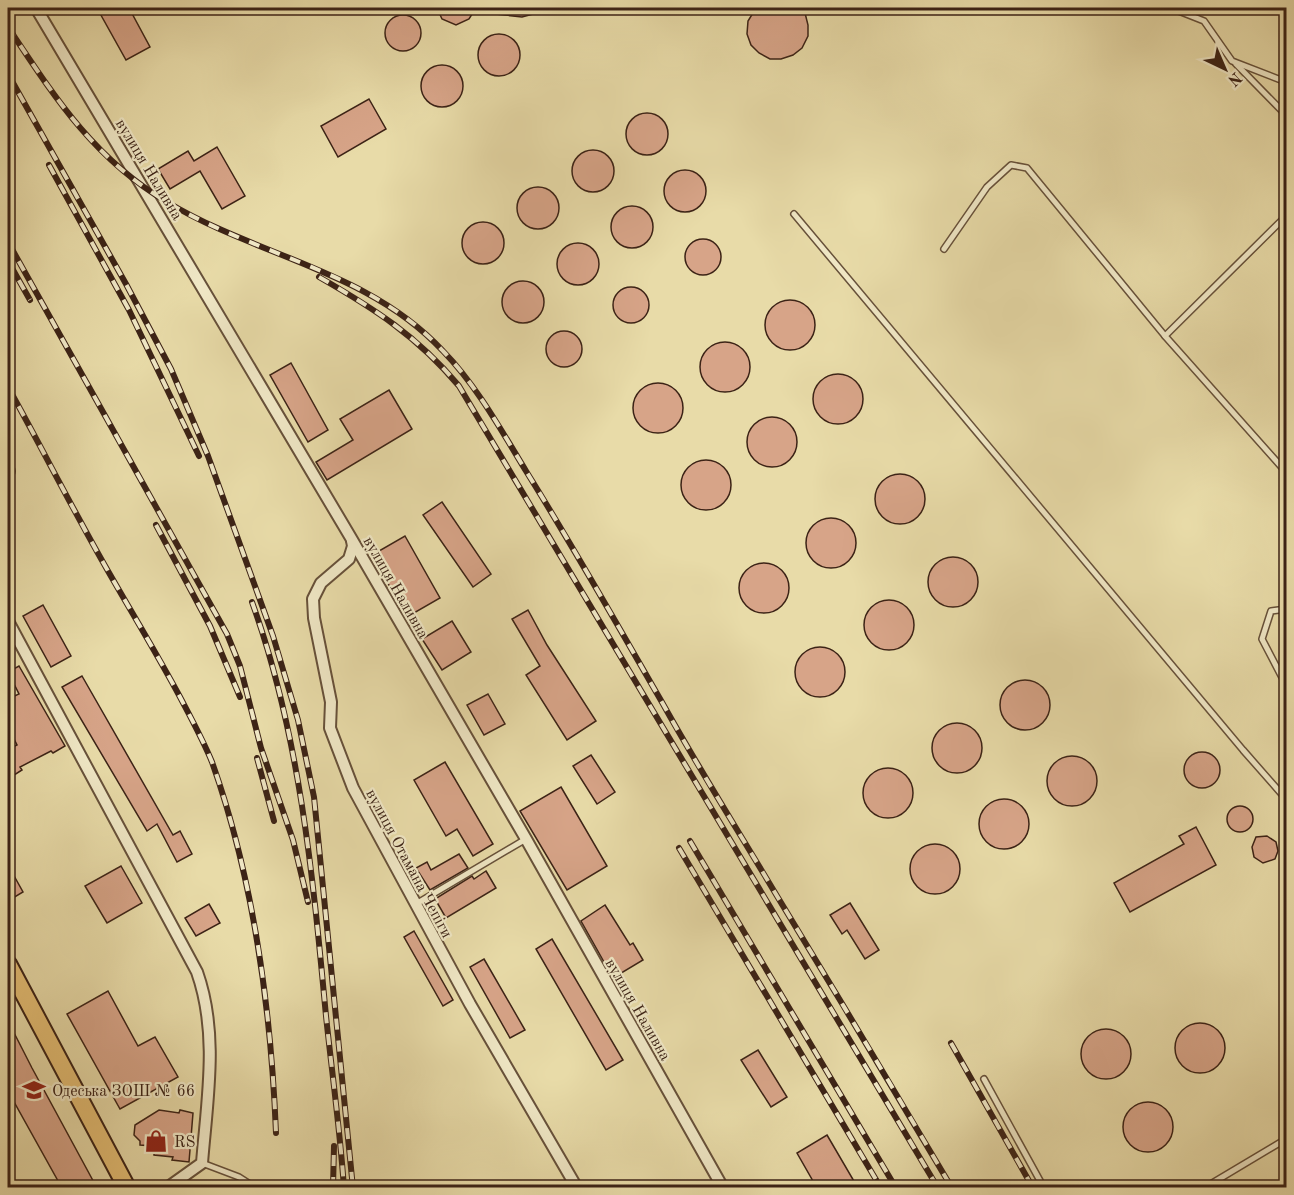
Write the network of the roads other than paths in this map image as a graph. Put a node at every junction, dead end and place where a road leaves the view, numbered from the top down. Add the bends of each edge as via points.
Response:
1 (36, 8) edge
2 (1171, 8) edge
3 (1232, 61) junction
4 (1287, 82) edge
5 (1287, 115) edge
6 (794, 214) dead end
7 (1287, 216) edge
8 (944, 249) dead end
9 (1165, 336) junction
10 (1287, 472) edge
11 (351, 538) junction
12 (1287, 609) edge
13 (8, 621) edge
14 (1287, 685) edge
15 (1287, 799) edge
16 (526, 839) junction
17 (416, 904) junction
18 (8, 964) edge
19 (984, 1079) dead end
20 (1287, 1139) edge
21 (202, 1163) junction
22 (127, 1188) edge
23 (167, 1188) edge
24 (256, 1188) edge
25 (577, 1188) edge
26 (723, 1188) edge
27 (1044, 1188) edge
28 (1204, 1188) edge

1 - 11 street, вулиця Наливна
2 - 3 lane via 1204,21
3 - 4 lane
3 - 5 lane
6 - 15 lane
7 - 9 lane
8 - 9 lane via 987,187 1011,165 1027,168
9 - 10 lane
11 - 16 street, вулиця Наливна
11 - 17 street, вулиця Отамана Чепіги via 349,559 321,583 313,599 331,702 330,728 353,788
12 - 14 lane via 1271,611 1262,639
13 - 21 street via 197,972 211,1049
16 - 17 lane
16 - 26 street, вулиця Наливна
17 - 25 street, вулиця Отамана Чепіги
18 - 22 main road
19 - 27 lane
20 - 28 lane
21 - 23 street
21 - 24 lane

